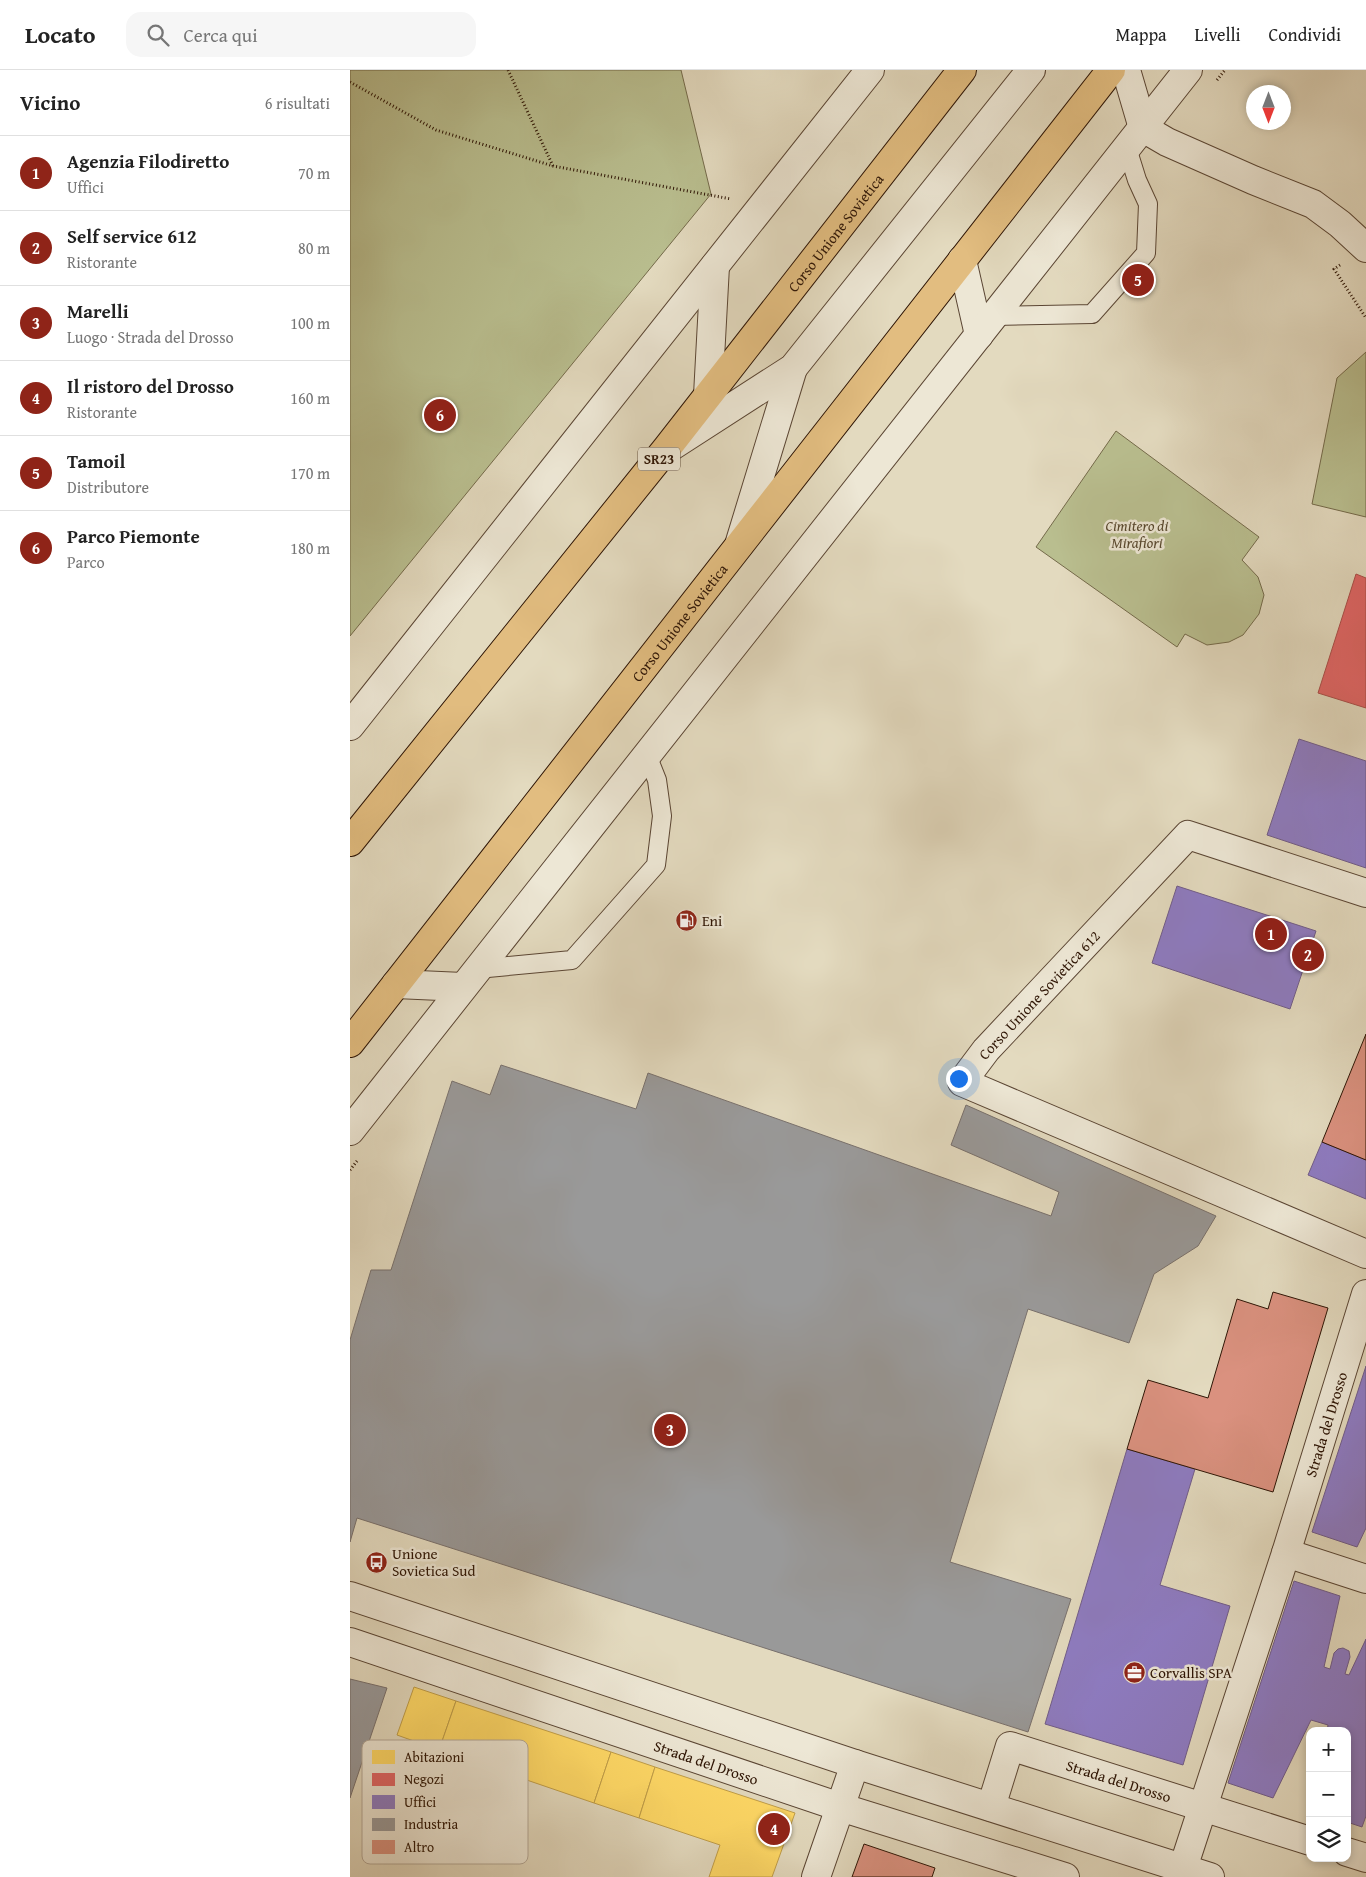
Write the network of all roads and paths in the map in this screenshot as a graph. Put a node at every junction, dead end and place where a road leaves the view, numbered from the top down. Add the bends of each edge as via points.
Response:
1 (508, 70) edge
2 (870, 70) edge
3 (962, 70) edge
4 (1031, 70) edge
5 (1111, 70) edge
6 (1126, 70) edge
7 (1188, 70) edge
8 (350, 82) edge
9 (1135, 138) junction
10 (553, 166) junction
11 (763, 205) junction
12 (1365, 248) edge
13 (962, 260) junction
14 (715, 266) junction
15 (1366, 318) edge
16 (986, 325) junction
17 (793, 368) junction
18 (708, 395) junction
19 (667, 448) junction
20 (738, 546) junction
21 (350, 726) edge
22 (647, 754) junction
23 (350, 842) edge
24 (1366, 893) edge
25 (470, 978) junction
26 (396, 984) junction
27 (350, 1043) edge
28 (350, 1131) edge
29 (1366, 1254) edge
30 (1366, 1294) edge
31 (1286, 1553) junction
32 (1366, 1579) edge
33 (350, 1596) edge
34 (350, 1642) edge
35 (855, 1764) junction
36 (840, 1807) junction
37 (991, 1807) junction
38 (1202, 1808) junction
39 (1306, 1839) edge
40 (1351, 1853) edge
41 (1366, 1858) edge
42 (1183, 1868) junction
43 (816, 1877) edge
44 (1065, 1877) edge
45 (1210, 1877) edge

1 - 10 path
2 - 11 street
3 - 18 main road, Corso Unione Sovietica / SR23
4 - 17 street
5 - 13 main road, Corso Unione Sovietica
6 - 9 street
7 - 9 street
8 - 10 path via 436,130
9 - 12 street via 1167,142 1312,204
9 - 16 street
9 - 16 lane via 1137,180 1148,204 1146,253 1092,314
10 - 11 path
11 - 14 street
12 - 15 path via 1334,269
13 - 16 street
13 - 20 main road, Corso Unione Sovietica
14 - 18 street
14 - 21 street
16 - 22 street
17 - 19 street
17 - 20 street
18 - 19 main road, Corso Unione Sovietica / SR23
19 - 23 main road, Corso Unione Sovietica / SR23
20 - 26 main road, Corso Unione Sovietica
22 - 25 street
22 - 25 lane via 658,780 662,816 656,864 572,960
24 - 29 street, Corso Unione Sovietica 612 via 1188,835 986,1050 962,1082
25 - 26 street
25 - 28 street
26 - 27 main road, Corso Unione Sovietica
30 - 31 street, Strada del Drosso
31 - 32 street
31 - 38 street, Strada del Drosso
33 - 35 street
34 - 36 street, Strada del Drosso
35 - 36 street
35 - 37 street
36 - 43 street
36 - 44 street, Strada del Drosso
37 - 38 street, Strada del Drosso via 1010,1746
37 - 42 street
38 - 39 street, Strada del Drosso
38 - 42 street, Strada del Drosso
40 - 41 street
42 - 45 street

